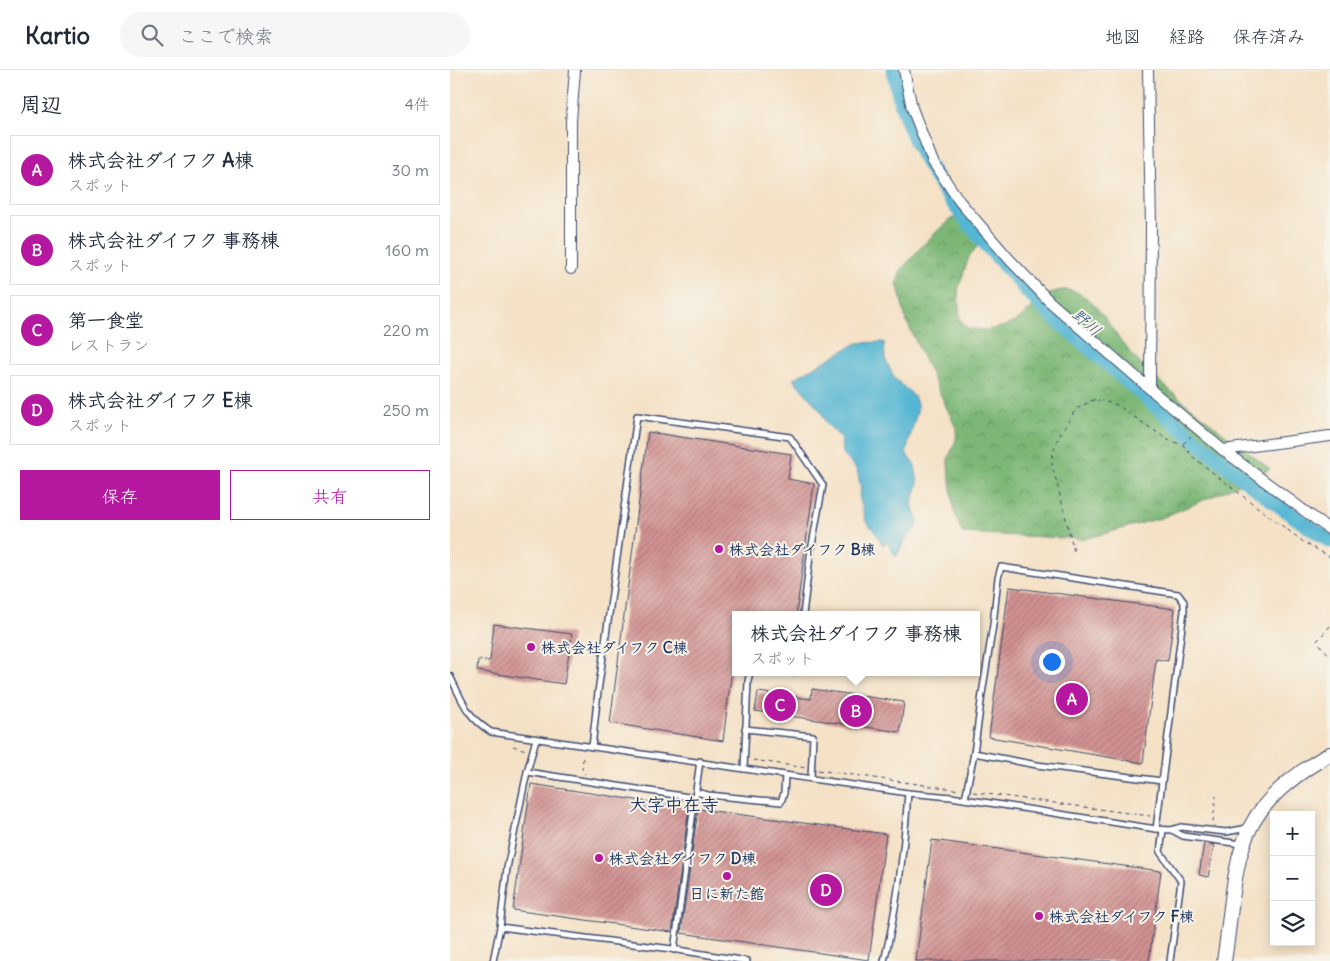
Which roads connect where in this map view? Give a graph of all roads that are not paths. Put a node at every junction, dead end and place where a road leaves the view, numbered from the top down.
1 (575, 70) edge
2 (904, 70) edge
3 (1148, 70) edge
4 (572, 269) dead end
5 (1150, 389) junction
6 (1330, 436) edge
7 (1223, 450) junction
8 (1330, 530) edge
9 (803, 611) edge
10 (450, 676) edge
11 (749, 676) edge
12 (746, 729) junction
13 (536, 739) junction
14 (592, 747) junction
15 (974, 753) junction
16 (1330, 754) edge
17 (700, 761) junction
18 (744, 769) junction
19 (527, 772) junction
20 (784, 774) junction
21 (811, 778) junction
22 (1162, 781) junction
23 (908, 793) junction
24 (695, 795) junction
25 (965, 799) junction
26 (1250, 827) junction
27 (1156, 829) junction
28 (1162, 830) junction
29 (1171, 830) junction
30 (1244, 844) junction
31 (500, 927) junction
32 (674, 950) junction
33 (493, 961) edge
34 (747, 961) edge
35 (884, 961) edge
36 (1170, 961) edge
37 (1224, 961) edge

1 - 4 street
2 - 5 street
3 - 5 street
5 - 7 street
6 - 7 street
7 - 8 street
9 - 14 lane
10 - 13 lane
11 - 12 lane
12 - 18 lane
12 - 21 lane
13 - 14 lane
13 - 19 lane
14 - 17 lane
15 - 22 lane
15 - 22 lane
15 - 25 lane
16 - 26 street
17 - 18 lane
17 - 24 lane
18 - 20 lane
19 - 24 lane
19 - 31 lane
20 - 21 lane
20 - 24 lane
21 - 23 lane
22 - 27 lane
23 - 25 lane
23 - 35 lane
24 - 32 lane
25 - 27 lane
26 - 29 lane
26 - 30 street
27 - 28 lane
28 - 29 lane
28 - 36 lane
29 - 30 lane
30 - 37 street
31 - 32 lane
31 - 33 lane
32 - 34 lane

